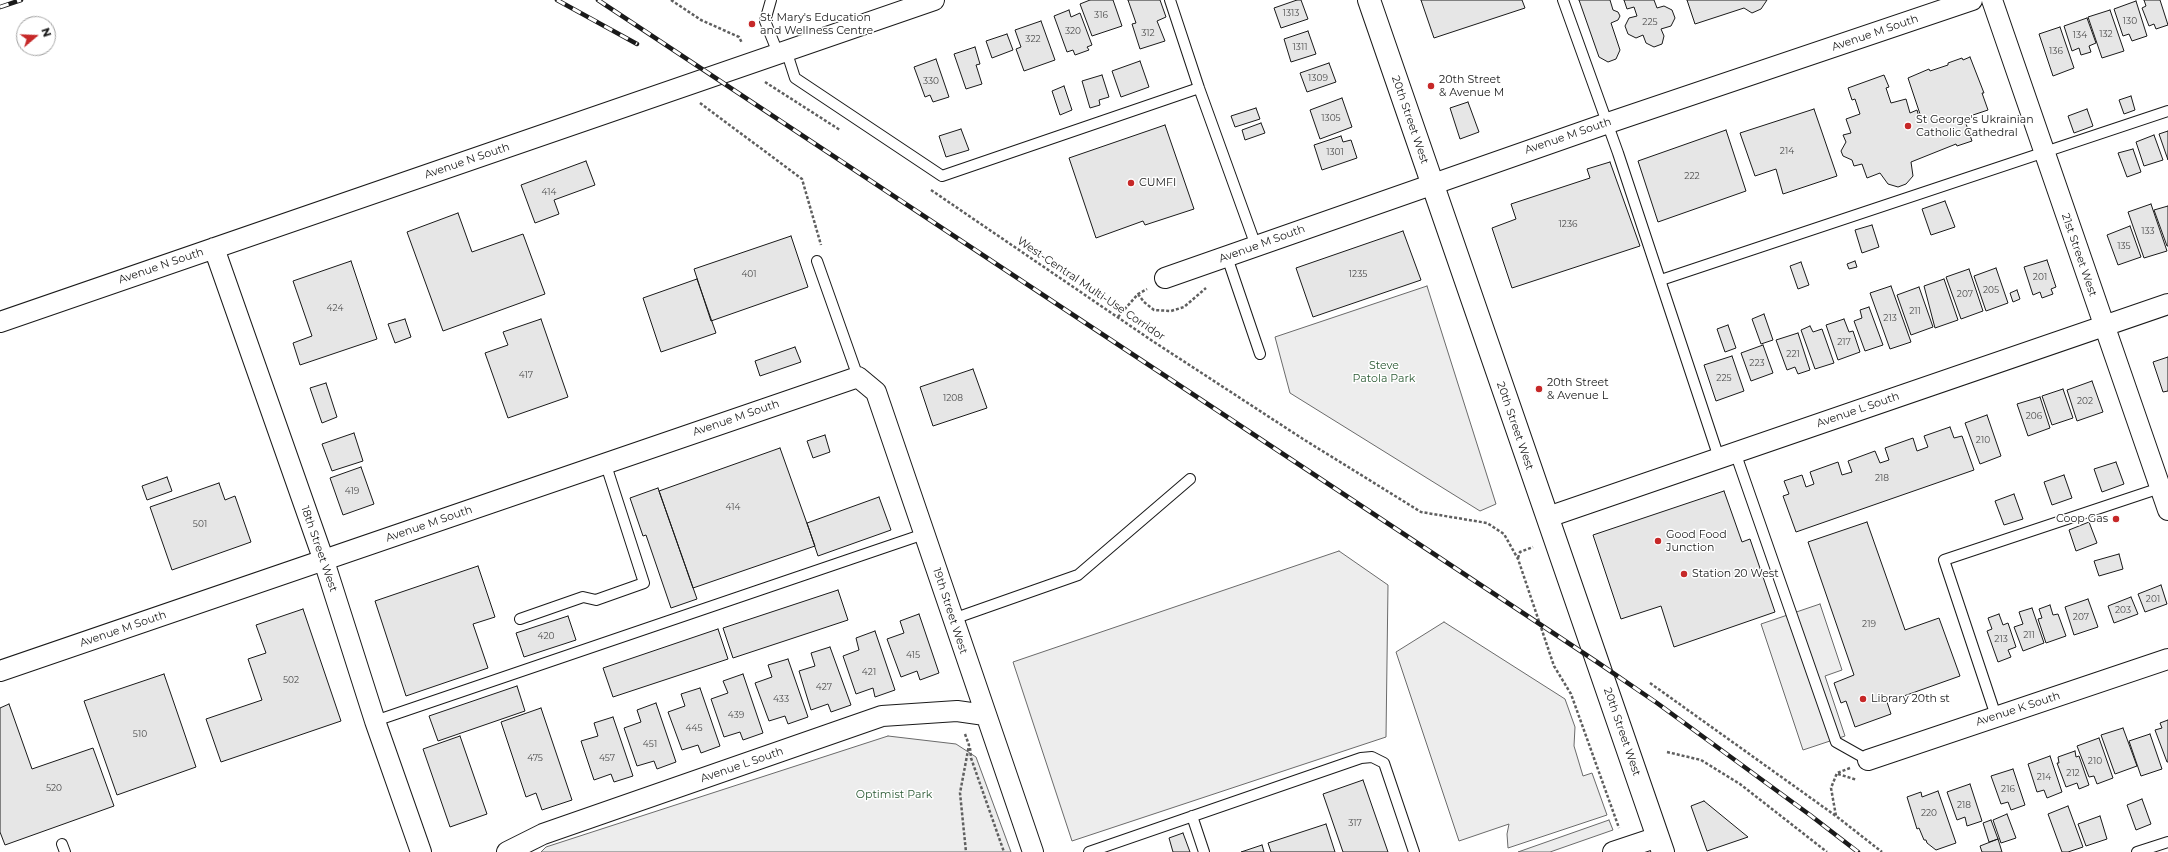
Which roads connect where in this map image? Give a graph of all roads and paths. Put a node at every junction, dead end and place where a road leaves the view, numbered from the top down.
1 (671, 0) edge
2 (770, 0) edge
3 (934, 0) edge
4 (1170, 0) edge
5 (1369, 0) edge
6 (1564, 0) edge
7 (1972, 0) edge
8 (1992, 0) edge
9 (782, 51) junction
10 (753, 62) junction
11 (678, 87) junction
12 (1199, 88) junction
13 (2168, 111) edge
14 (1608, 123) junction
15 (846, 134) dead end
16 (2044, 154) junction
17 (1432, 184) junction
18 (925, 187) dead end
19 (1256, 246) junction
20 (214, 248) junction
21 (822, 248) dead end
22 (1227, 257) junction
23 (817, 261) dead end
24 (1165, 278) dead end
25 (1661, 280) junction
26 (1206, 288) dead end
27 (2168, 304) edge
28 (1118, 318) junction
29 (0, 322) edge
30 (2103, 326) junction
31 (1260, 354) dead end
32 (858, 377) junction
33 (1727, 455) junction
34 (605, 462) junction
35 (1190, 479) dead end
36 (2164, 486) edge
37 (2168, 510) edge
38 (1548, 516) junction
39 (924, 534) junction
40 (324, 561) junction
41 (520, 619) dead end
42 (953, 619) junction
43 (2168, 659) edge
44 (0, 671) edge
45 (1650, 683) dead end
46 (957, 711) junction
47 (985, 715) junction
48 (1996, 716) junction
49 (375, 721) junction
50 (969, 745) junction
51 (1666, 752) dead end
52 (1868, 760) junction
53 (1837, 773) junction
54 (1863, 780) dead end
55 (1192, 816) junction
56 (1836, 816) junction
57 (2168, 842) edge
58 (1660, 844) edge
59 (1619, 850) edge
60 (421, 852) edge
61 (507, 852) edge
62 (966, 852) edge
63 (1004, 852) edge
64 (1033, 852) edge
65 (1089, 852) edge
66 (1204, 852) edge
67 (1414, 852) edge
68 (1827, 852) edge
69 (1882, 852) edge
70 (2137, 852) edge

1 - 10 path
2 - 9 lane
3 - 9 street, Avenue N South
4 - 12 lane
5 - 17 main road, 20th Street West
6 - 14 lane
7 - 14 street, Avenue M South
8 - 16 street, 21st Street West
9 - 10 street, Avenue N South
9 - 12 lane
10 - 11 street, Avenue N South
10 - 15 path
11 - 20 street, Avenue N South
11 - 21 path
12 - 19 lane
13 - 16 lane
14 - 17 street, Avenue M South
14 - 25 lane
16 - 25 lane
16 - 30 street, 21st Street West
17 - 19 street, Avenue M South
17 - 38 main road, 20th Street West
18 - 28 path, West-Central Multi-Use Corridor
19 - 22 street, Avenue M South
20 - 29 street, Avenue N South
20 - 40 street, 18th Street West
22 - 24 street, Avenue M South
22 - 31 lane
23 - 32 lane
25 - 33 lane
26 - 28 path
27 - 30 street, Avenue L South
28 - 59 path, West-Central Multi-Use Corridor
30 - 33 street, Avenue L South
30 - 36 street, 21st Street West
32 - 34 street, Avenue M South
32 - 39 street, 19th Street West
33 - 38 street, Avenue L South
33 - 52 lane
34 - 40 street, Avenue M South
34 - 41 lane
35 - 42 lane
36 - 37 street, 21st Street West
36 - 48 lane
38 - 58 main road, 20th Street West
39 - 42 street, 19th Street West
39 - 49 lane
40 - 44 street, Avenue M South
40 - 49 street, 18th Street West
42 - 47 street, 19th Street West
43 - 48 street, Avenue K South
45 - 56 path
46 - 47 street, Avenue L South
46 - 50 path
46 - 61 street, Avenue L South
47 - 64 street, 19th Street West
48 - 52 street, Avenue K South
49 - 60 street, 18th Street West
50 - 62 path
50 - 63 path
51 - 68 path
52 - 53 path
53 - 54 path
53 - 56 path
55 - 65 lane
55 - 66 lane
55 - 67 lane
56 - 69 path
57 - 70 lane
58 - 59 street

